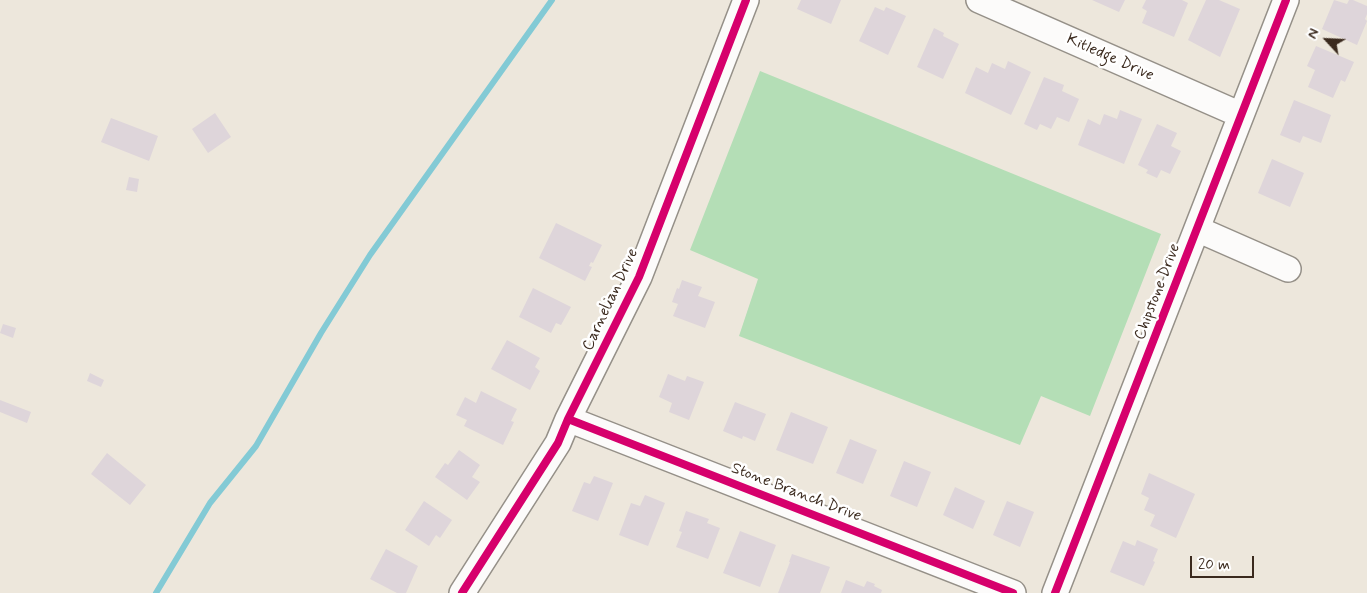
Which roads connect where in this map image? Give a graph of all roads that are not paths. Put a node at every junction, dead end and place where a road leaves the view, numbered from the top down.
1 (746, 0) edge
2 (979, 0) edge
3 (1286, 0) edge
4 (1240, 115) junction
5 (1197, 229) junction
6 (1288, 269) dead end
7 (568, 419) junction
8 (462, 593) edge
9 (1013, 593) edge
10 (1054, 593) edge

1 - 7 street, Carnelian Drive
2 - 4 street, Kitledge Drive
3 - 4 street, Chipstone Drive
4 - 5 street, Chipstone Drive
5 - 6 street
5 - 10 street, Chipstone Drive
7 - 8 street, Carnelian Drive
7 - 9 street, Stone Branch Drive

